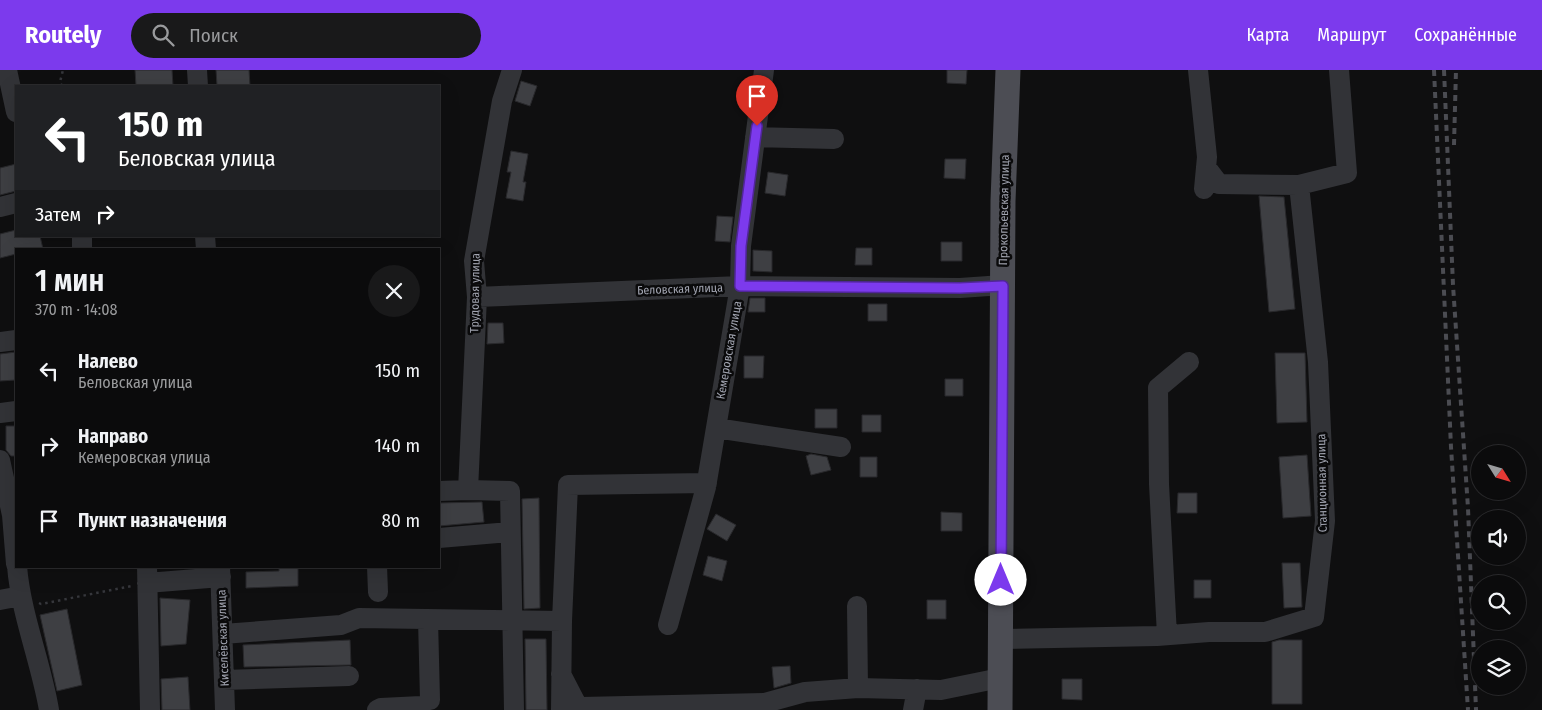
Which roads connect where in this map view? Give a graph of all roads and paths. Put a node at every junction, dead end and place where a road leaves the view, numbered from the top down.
1 (7, 70) edge
2 (64, 70) edge
3 (197, 70) edge
4 (512, 70) edge
5 (764, 70) edge
6 (1008, 70) edge
7 (1198, 70) edge
8 (1339, 70) edge
9 (62, 85) edge
10 (198, 85) edge
11 (15, 107) edge
12 (755, 138) junction
13 (834, 140) dead end
14 (1206, 167) junction
15 (1299, 185) junction
16 (1204, 190) dead end
17 (15, 203) edge
18 (0, 207) edge
19 (740, 286) junction
20 (1003, 286) junction
21 (477, 297) junction
22 (15, 340) edge
23 (0, 342) edge
24 (1189, 362) dead end
25 (15, 411) edge
26 (0, 413) edge
27 (716, 428) junction
28 (842, 447) dead end
29 (5, 471) edge
30 (706, 484) junction
31 (468, 490) junction
32 (440, 491) edge
33 (510, 532) junction
34 (440, 538) edge
35 (15, 552) edge
36 (16, 568) edge
37 (377, 568) edge
38 (221, 572) edge
39 (147, 575) edge
40 (378, 592) dead end
41 (21, 596) junction
42 (0, 600) edge
43 (857, 606) dead end
44 (428, 619) junction
45 (513, 620) junction
46 (562, 621) junction
47 (668, 624) dead end
48 (224, 634) junction
49 (1167, 635) junction
50 (1000, 640) junction
51 (561, 674) junction
52 (349, 676) dead end
53 (1000, 678) junction
54 (224, 680) junction
55 (858, 688) junction
56 (918, 689) junction
57 (802, 701) edge
58 (49, 710) edge
59 (150, 710) edge
60 (225, 710) edge
61 (377, 710) edge
62 (514, 710) edge
63 (561, 710) edge
64 (913, 710) edge
65 (1000, 710) edge

1 - 11 street
2 - 9 path
3 - 10 street
4 - 21 street, Трудовая улица
5 - 12 street, Кемеровская улица
6 - 20 main road, Прокопьевская улица
7 - 14 street
8 - 15 street
12 - 13 street
12 - 19 street, Кемеровская улица
14 - 15 street
14 - 16 street
15 - 49 street, Станционная улица
17 - 18 street
19 - 20 street, Беловская улица
19 - 21 street, Беловская улица
19 - 27 street, Кемеровская улица
20 - 50 main road, Прокопьевская улица
21 - 31 street, Трудовая улица
22 - 23 street
24 - 49 street
25 - 26 street
27 - 28 street
27 - 30 street, Кемеровская улица
29 - 35 street
30 - 46 street
30 - 47 street, Кемеровская улица
31 - 32 street
31 - 33 street
33 - 34 street
33 - 45 street
36 - 41 street
37 - 40 street
38 - 39 street
38 - 48 street, Киселёвская улица
39 - 41 path
39 - 59 street
41 - 42 street
41 - 58 street
43 - 55 street
44 - 45 street
44 - 48 street
44 - 61 street
45 - 46 street
45 - 62 street
46 - 51 street
48 - 54 street, Киселёвская улица
49 - 50 street, Станционная улица
50 - 53 main road, Прокопьевская улица
51 - 57 street
51 - 63 street
52 - 54 street
53 - 56 street
53 - 65 main road, Прокопьевская улица
54 - 60 street, Киселёвская улица
55 - 56 street
55 - 57 street
56 - 64 street

